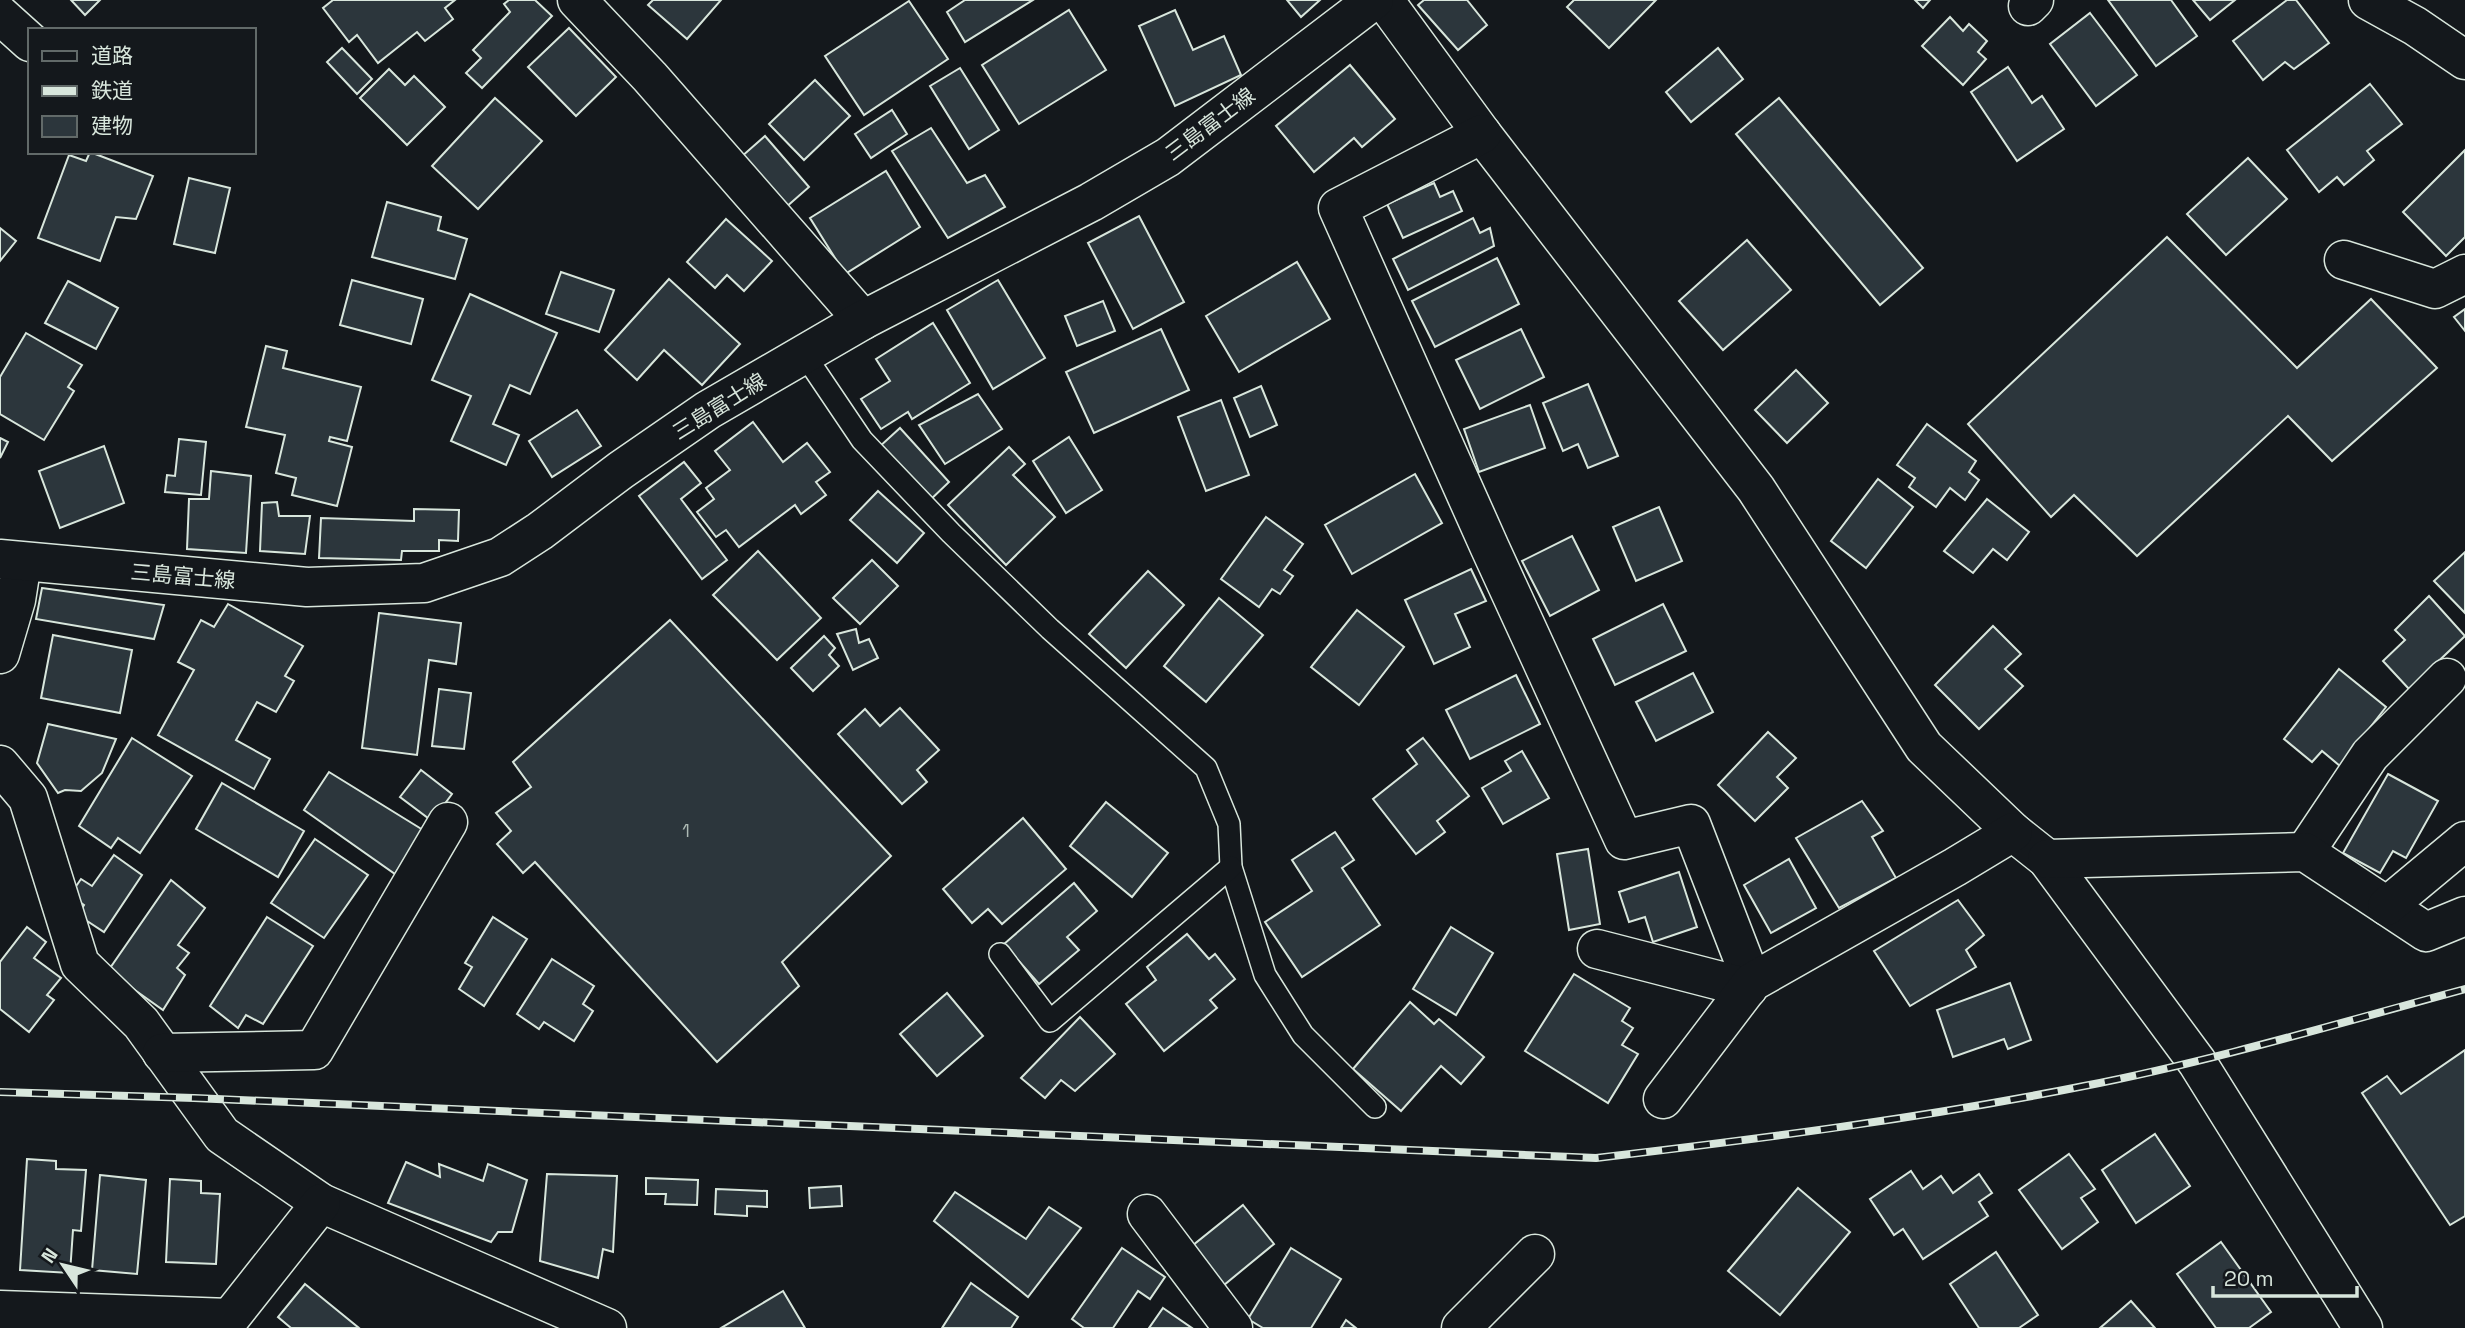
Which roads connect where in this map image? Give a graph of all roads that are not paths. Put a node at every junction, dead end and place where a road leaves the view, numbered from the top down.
1 (577, 0) edge
2 (1374, 0) edge
3 (1384, 0) edge
4 (2368, 0) edge
5 (0, 15) edge
6 (28, 40) edge
7 (2465, 60) edge
8 (1482, 134) junction
9 (2344, 260) dead end
10 (2465, 274) edge
11 (863, 320) junction
12 (804, 354) junction
13 (11, 561) edge
14 (0, 654) edge
15 (2447, 678) dead end
16 (0, 765) edge
17 (448, 822) dead end
18 (2013, 832) junction
19 (2465, 841) edge
20 (2305, 852) junction
21 (2047, 859) junction
22 (1231, 867) junction
23 (2387, 906) junction
24 (2465, 916) edge
25 (1597, 949) dead end
26 (1000, 954) dead end
27 (1750, 985) junction
28 (162, 1053) junction
29 (1663, 1099) dead end
30 (1375, 1107) dead end
31 (320, 1203) junction
32 (1147, 1214) dead end
33 (1535, 1254) dead end
34 (0, 1310) edge
35 (235, 1323) edge
36 (607, 1328) edge
37 (1233, 1328) edge
38 (1461, 1328) edge
39 (2363, 1328) edge

1 - 11 street
2 - 11 street, 三島富士線
3 - 8 street
4 - 7 street
5 - 6 street
8 - 18 street
8 - 27 street
9 - 10 street
11 - 12 street, 三島富士線
12 - 13 street, 三島富士線
12 - 22 lane
13 - 14 street
15 - 20 street
16 - 28 street
17 - 28 street
18 - 21 street
18 - 27 street
19 - 23 street
20 - 21 street
20 - 23 street
21 - 39 street
22 - 26 lane
22 - 30 lane
23 - 24 street
25 - 27 street
27 - 29 street
28 - 31 street
31 - 35 street
31 - 36 street
32 - 37 street
33 - 38 street
34 - 35 street

